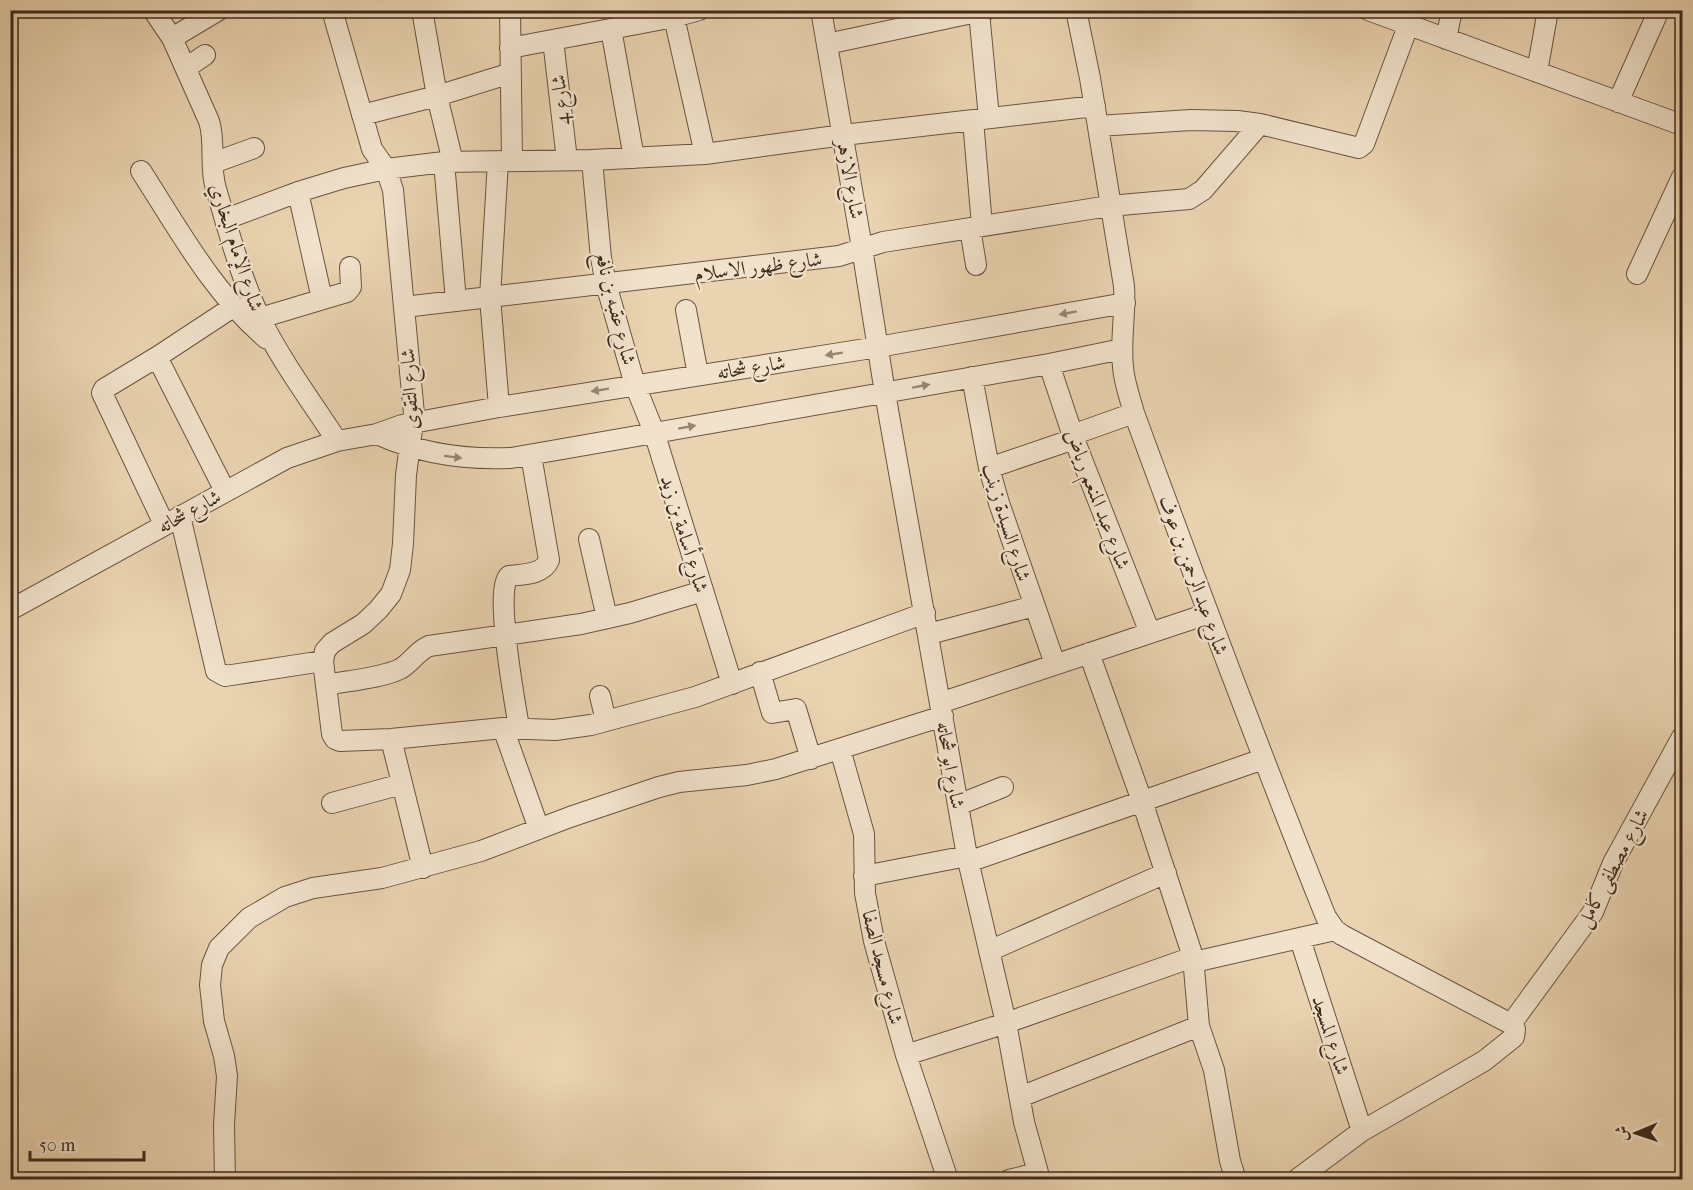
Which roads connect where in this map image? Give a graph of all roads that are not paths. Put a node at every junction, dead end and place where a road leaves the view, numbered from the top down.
1 (153, 10) edge
2 (219, 10) edge
3 (332, 10) edge
4 (422, 10) edge
5 (510, 10) edge
6 (699, 10) edge
7 (821, 10) edge
8 (1076, 10) edge
9 (1452, 10) edge
10 (1548, 10) edge
11 (1659, 10) edge
12 (982, 11) edge
13 (1372, 11) edge
14 (645, 17) edge
15 (674, 17) junction
16 (1408, 26) junction
17 (611, 29) junction
18 (172, 38) junction
19 (1446, 39) junction
20 (553, 40) junction
21 (827, 44) junction
22 (510, 48) junction
23 (205, 56) dead end
24 (186, 69) junction
25 (1537, 72) junction
26 (511, 73) junction
27 (437, 96) junction
28 (1618, 102) junction
29 (1095, 106) junction
30 (362, 116) junction
31 (981, 119) junction
32 (1260, 124) junction
33 (1683, 125) edge
34 (1098, 126) junction
35 (843, 135) junction
36 (254, 148) dead end
37 (705, 154) junction
38 (634, 158) junction
39 (567, 160) junction
40 (592, 160) junction
41 (505, 161) junction
42 (448, 162) junction
43 (213, 163) junction
44 (386, 169) junction
45 (141, 171) dead end
46 (1683, 177) edge
47 (298, 192) junction
48 (1109, 206) junction
49 (226, 219) junction
50 (976, 227) junction
51 (862, 249) junction
52 (976, 266) dead end
53 (350, 267) dead end
54 (1637, 274) dead end
55 (606, 284) junction
56 (490, 297) junction
57 (322, 299) junction
58 (456, 301) junction
59 (1125, 303) junction
60 (232, 307) junction
61 (404, 307) junction
62 (686, 310) dead end
63 (260, 318) junction
64 (276, 347) junction
65 (878, 348) junction
66 (1122, 349) junction
67 (157, 357) junction
68 (1049, 364) junction
69 (698, 375) junction
70 (972, 377) junction
71 (635, 385) junction
72 (885, 393) junction
73 (499, 407) junction
74 (1134, 413) junction
75 (414, 423) junction
76 (654, 432) junction
77 (377, 434) junction
78 (1073, 437) junction
79 (337, 441) junction
80 (410, 447) junction
81 (531, 455) junction
82 (989, 468) junction
83 (225, 491) junction
84 (172, 520) junction
85 (590, 538) dead end
86 (703, 591) junction
87 (1034, 606) junction
88 (10, 610) edge
89 (925, 613) junction
90 (1207, 614) junction
91 (607, 618) junction
92 (1150, 633) junction
93 (928, 634) junction
94 (505, 635) junction
95 (1089, 654) junction
96 (323, 661) junction
97 (1055, 664) junction
98 (760, 672) junction
99 (326, 684) junction
100 (732, 684) junction
101 (600, 696) dead end
102 (942, 709) junction
103 (606, 721) junction
104 (511, 728) junction
105 (1683, 737) edge
106 (391, 739) junction
107 (840, 749) junction
108 (811, 759) junction
109 (1263, 759) junction
110 (402, 784) junction
111 (1003, 787) dead end
112 (1142, 801) junction
113 (332, 803) dead end
114 (958, 805) junction
115 (539, 829) junction
116 (968, 859) junction
117 (423, 868) junction
118 (1166, 873) junction
119 (864, 876) junction
120 (1335, 930) junction
121 (1300, 939) junction
122 (989, 951) junction
123 (1194, 959) junction
124 (1005, 1023) junction
125 (1511, 1024) junction
126 (1199, 1026) junction
127 (906, 1055) junction
128 (1020, 1097) junction
129 (1362, 1131) junction
130 (1039, 1176) edge
131 (225, 1179) edge
132 (948, 1179) edge
133 (1009, 1179) edge
134 (1236, 1179) edge
135 (1296, 1179) edge

1 - 18 street, شارع الإمام البخاري
2 - 18 street
3 - 30 street, شارع التقوى
4 - 27 street
5 - 22 street
6 - 15 street
7 - 21 street, شارع الازهر
8 - 29 street, شارع عبد الرحمن بن عوف
9 - 19 street
10 - 25 street
11 - 28 street
12 - 21 street
12 - 31 street
13 - 16 street
14 - 15 street
14 - 17 street
15 - 37 street
16 - 19 street
16 - 32 street
17 - 20 street
17 - 38 street
18 - 24 street, شارع الإمام البخاري
19 - 25 street
20 - 22 street
20 - 39 street, شارع 4
21 - 35 street, شارع الازهر
22 - 26 street
23 - 24 street
24 - 43 street, شارع الإمام البخاري
25 - 28 street
26 - 27 street
26 - 41 street
27 - 30 street
27 - 42 street
28 - 33 street
29 - 31 street
29 - 34 street, شارع عبد الرحمن بن عوف
30 - 44 street, شارع التقوى
31 - 35 street
31 - 50 street
32 - 34 street
32 - 48 street, شارع ظهور الاسلام
34 - 48 street, شارع عبد الرحمن بن عوف
35 - 37 street
35 - 51 street, شارع الازهر
36 - 43 street
37 - 38 street
38 - 40 street
39 - 40 street
39 - 41 street
40 - 55 street, شارع عقبه بن نافع
41 - 42 street
41 - 56 street
42 - 44 street
42 - 58 street
43 - 49 street, شارع الإمام البخاري
44 - 47 street
44 - 61 street, شارع التقوى
45 - 60 street
46 - 54 street
47 - 49 street
47 - 57 street
48 - 50 street, شارع ظهور الاسلام
48 - 59 street, شارع عبد الرحمن بن عوف
49 - 63 street, شارع الإمام البخاري
50 - 51 street, شارع ظهور الاسلام
50 - 52 street
51 - 55 street, شارع ظهور الاسلام
51 - 65 street, شارع الازهر
53 - 57 street
55 - 56 street, شارع ظهور الاسلام
55 - 71 street, شارع عقبه بن نافع
56 - 58 street, شارع ظهور الاسلام
56 - 73 street
57 - 63 street
58 - 61 street, شارع ظهور الاسلام
59 -> 65 street, شارع شحاته
59 - 66 street, شارع عبد الرحمن بن عوف
60 - 64 street
60 - 67 street
61 - 75 street, شارع التقوى
62 - 69 street
63 - 64 street, شارع الإمام البخاري
64 - 79 street, شارع الإمام البخاري
65 -> 69 street, شارع شحاته
65 - 72 street, شارع ابو شحاته
66 - 68 street
66 - 74 street, شارع عبد الرحمن بن عوف
67 - 83 street
67 - 84 street
68 - 70 street
68 - 78 street, شارع عبد المنعم رياض
69 - 71 street, شارع شحاته
72 -> 70 street
70 - 82 street, شارع السيدة زينب
71 -> 73 street, شارع شحاته
71 - 76 street, شارع أسامة بن زيد
76 -> 72 street
72 - 89 street, شارع ابو شحاته
73 - 75 street, شارع شحاته
74 - 78 street
74 - 90 street, شارع عبد الرحمن بن عوف
75 - 77 street, شارع شحاته
75 - 80 street, شارع التقوى
76 - 81 street
76 - 86 street, شارع أسامة بن زيد
77 - 79 street, شارع شحاته
77 - 80 street
78 - 82 street
78 - 92 street, شارع عبد المنعم رياض
79 - 83 street, شارع شحاته
80 -> 81 street
80 - 96 street, شارع التقوى
81 - 94 street
82 - 87 street, شارع السيدة زينب
83 - 84 street, شارع شحاته
84 - 88 street, شارع شحاته
84 - 96 street
85 - 91 street
86 - 91 street
86 - 100 street, شارع أسامة بن زيد
87 - 93 street
87 - 97 street, شارع السيدة زينب
89 - 93 street, شارع ابو شحاته
89 - 98 street
90 - 92 street
90 - 109 street, شارع عبد الرحمن بن عوف
91 - 94 street
92 - 95 street
93 - 102 street, شارع ابو شحاته
94 - 99 street
94 - 104 street
95 - 97 street
95 - 112 street
96 - 99 street
97 - 102 street
98 - 100 street
98 - 108 street
99 - 106 street
100 - 103 street
101 - 103 street
102 - 107 street
102 - 114 street, شارع ابو شحاته
103 - 104 street
104 - 106 street
104 - 115 street
105 - 125 street, شارع مصطفى كامل
106 - 110 street
107 - 108 street
107 - 119 street, شارع مسجد الصفا
108 - 115 street
109 - 112 street
109 - 120 street, شارع عبد الرحمن بن عوف
110 - 113 street
110 - 117 street
111 - 114 street
112 - 116 street
112 - 118 street
114 - 116 street, شارع ابو شحاته
115 - 117 street
116 - 119 street
116 - 122 street, شارع ابو شحاته
117 - 131 street
118 - 122 street
118 - 123 street
119 - 127 street, شارع مسجد الصفا
120 - 121 street
120 - 125 street
121 - 123 street
121 - 129 street, شارع المسجد
122 - 124 street, شارع ابو شحاته
123 - 124 street
123 - 126 street
124 - 127 street
124 - 128 street, شارع ابو شحاته
125 - 129 street, شارع مصطفى كامل
126 - 128 street
126 - 134 street
127 - 132 street, شارع مسجد الصفا
128 - 130 street, شارع ابو شحاته
129 - 135 street
130 - 133 street

